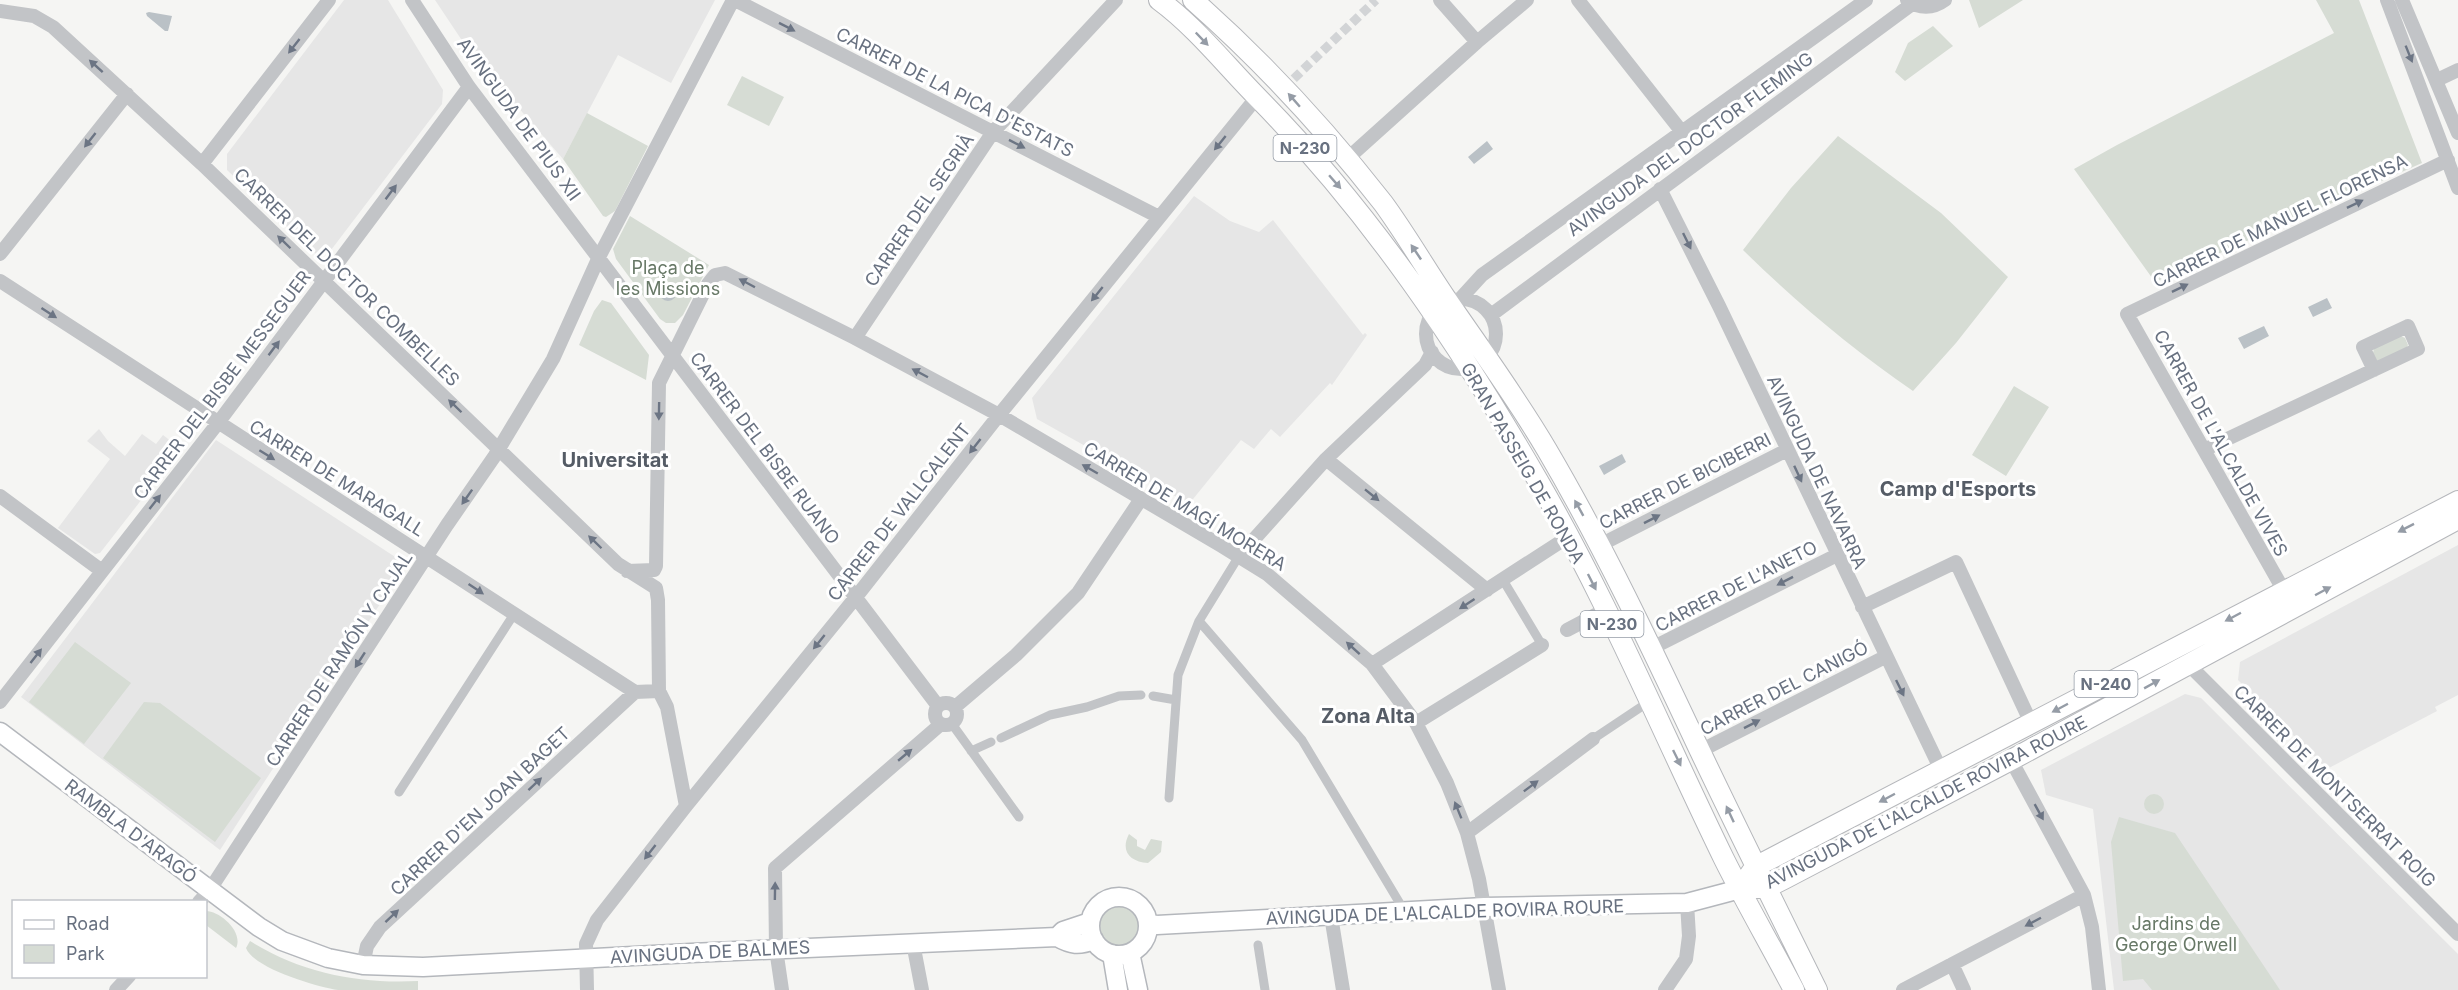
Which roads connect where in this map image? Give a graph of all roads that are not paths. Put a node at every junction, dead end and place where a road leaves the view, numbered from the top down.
1 (329, 0) edge
2 (412, 0) edge
3 (734, 0) edge
4 (1116, 0) edge
5 (1159, 0) edge
6 (1193, 0) edge
7 (1440, 0) edge
8 (1527, 0) edge
9 (1578, 0) edge
10 (1866, 0) edge
11 (1945, 0) edge
12 (2388, 0) edge
13 (2402, 0) edge
14 (1909, 2) edge
15 (0, 11) edge
16 (1477, 42) junction
17 (2458, 70) edge
18 (2437, 80) junction
19 (469, 87) junction
20 (127, 94) junction
21 (1257, 98) junction
22 (993, 132) junction
23 (1682, 132) junction
24 (2458, 134) edge
25 (1347, 159) junction
26 (2448, 160) junction
27 (202, 164) junction
28 (2458, 188) edge
29 (1660, 189) junction
30 (1159, 217) junction
31 (5, 238) edge
32 (0, 254) edge
33 (599, 256) junction
34 (325, 280) junction
35 (0, 281) edge
36 (1455, 300) junction
37 (1432, 313) junction
38 (2127, 314) joint
39 (1491, 315) junction
40 (855, 338) junction
41 (672, 355) junction
42 (1432, 360) junction
43 (1478, 363) junction
44 (2374, 370) dead end
45 (999, 415) junction
46 (218, 423) junction
47 (500, 448) junction
48 (1787, 450) junction
49 (2204, 450) junction
50 (1326, 459) junction
51 (0, 496) edge
52 (1141, 499) junction
53 (2458, 501) edge
54 (2458, 519) edge
55 (1568, 537) junction
56 (1600, 545) junction
57 (1837, 555) junction
58 (427, 556) junction
59 (1239, 556) junction
60 (627, 571) junction
61 (102, 572) junction
62 (1503, 580) junction
63 (1487, 590) junction
64 (2283, 591) junction
65 (856, 597) junction
66 (1862, 607) junction
67 (1605, 610) junction
68 (514, 615) junction
69 (1198, 621) junction
70 (1567, 630) dead end
71 (1542, 645) joint
72 (1652, 648) junction
73 (1885, 657) junction
74 (1372, 664) junction
75 (2188, 664) junction
76 (659, 691) junction
77 (635, 692) junction
78 (1141, 695) dead end
79 (1153, 696) dead end
80 (1176, 700) junction
81 (1650, 701) junction
82 (0, 702) edge
83 (938, 706) junction
84 (955, 707) junction
85 (1416, 723) junction
86 (2031, 723) junction
87 (946, 724) junction
88 (0, 732) edge
89 (1001, 738) dead end
90 (1593, 739) joint
91 (991, 742) dead end
92 (971, 751) junction
93 (1700, 751) junction
94 (2011, 760) junction
95 (1941, 770) junction
96 (399, 792) dead end
97 (1169, 798) dead end
98 (686, 806) junction
99 (1019, 817) dead end
100 (1467, 833) junction
101 (1755, 867) junction
102 (1766, 888) junction
103 (1740, 889) junction
104 (2084, 895) junction
105 (204, 896) edge
106 (1687, 903) junction
107 (1484, 907) junction
108 (1405, 912) junction
109 (1331, 916) junction
110 (1149, 924) junction
111 (1092, 931) junction
112 (2458, 934) edge
113 (913, 943) junction
114 (1258, 945) dead end
115 (776, 949) junction
116 (1130, 953) junction
117 (1112, 954) junction
118 (586, 958) junction
119 (1952, 964) junction
120 (363, 965) junction
121 (127, 978) edge
122 (116, 990) edge
123 (587, 990) edge
124 (782, 990) edge
125 (922, 990) edge
126 (1118, 990) edge
127 (1138, 990) edge
128 (1265, 990) edge
129 (1343, 990) edge
130 (1499, 990) edge
131 (1665, 990) edge
132 (1794, 990) edge
133 (1817, 990) edge
134 (1903, 990) edge
135 (1964, 990) edge
136 (2098, 990) edge

1 -> 27 street
2 - 19 street, AVINGUDA DE PIUS XII
3 -> 22 street, CARRER DE LA PICA D'ESTATS
3 - 33 street, CARRER DE RAMÓN Y CAJAL
4 - 22 street, CARRER DEL SEGRIÀ
5 -> 21 main road, GRAN PASSEIG DE RONDA / N-230
25 -> 6 main road, GRAN PASSEIG DE RONDA / N-230
7 - 16 street
8 - 16 street
9 - 23 street
10 - 23 street, AVINGUDA DEL DOCTOR FLEMING
11 - 14 street
12 -> 26 street
13 - 18 street
14 - 29 street, AVINGUDA DEL DOCTOR FLEMING
20 -> 15 street, CARRER DEL DOCTOR COMBELLES
16 - 25 street
17 - 18 street
18 - 24 street
19 - 33 street, AVINGUDA DE PIUS XII
34 -> 19 street, CARRER DEL BISBE MESSEGUER
20 - 27 street, CARRER DEL DOCTOR COMBELLES
20 -> 31 street
21 -> 30 street, CARRER DE VALLCALENT
21 -> 37 main road, GRAN PASSEIG DE RONDA / N-230
22 -> 30 street, CARRER DE LA PICA D'ESTATS
22 - 40 street, CARRER DEL SEGRIÀ
23 - 36 street, AVINGUDA DEL DOCTOR FLEMING
36 -> 25 main road, GRAN PASSEIG DE RONDA / N-230
26 - 28 street
38 -> 26 street, CARRER DE MANUEL FLORENSA
34 -> 27 street, CARRER DEL DOCTOR COMBELLES
29 - 39 street, AVINGUDA DEL DOCTOR FLEMING
29 -> 48 street, AVINGUDA DE NAVARRA
30 -> 45 street, CARRER DE VALLCALENT
31 - 32 street
33 - 41 street
33 - 47 street, CARRER DE RAMÓN Y CAJAL
46 -> 34 street, CARRER DEL BISBE MESSEGUER
47 -> 34 street, CARRER DEL DOCTOR COMBELLES
35 -> 46 street, CARRER DE MARAGALL
36 - 37 street, AVINGUDA DEL DOCTOR FLEMING
36 - 39 street
36 - 43 main road, GRAN PASSEIG DE RONDA / N-230
37 - 42 street
37 - 43 main road, GRAN PASSEIG DE RONDA / N-230
38 - 49 street, CARRER DE L'ALCALDE VIVES
39 - 43 street
40 -> 41 street, CARRER DE MAGÍ MORERA
45 -> 40 street, CARRER DE MAGÍ MORERA
41 -> 60 street
41 - 65 street, CARRER DEL BISBE RUANO
42 - 43 street
42 - 50 street
43 - 55 main road, GRAN PASSEIG DE RONDA / N-230
56 -> 43 main road, GRAN PASSEIG DE RONDA / N-230
44 - 49 street
52 -> 45 street, CARRER DE MAGÍ MORERA
45 -> 65 street, CARRER DE VALLCALENT
46 -> 58 street, CARRER DE MARAGALL
61 -> 46 street, CARRER DEL BISBE MESSEGUER
47 -> 58 street, CARRER DE RAMÓN Y CAJAL
60 -> 47 street, CARRER DEL DOCTOR COMBELLES
56 -> 48 street, CARRER DE BICIBERRI
48 -> 57 street, AVINGUDA DE NAVARRA
49 - 64 street, CARRER DE L'ALCALDE VIVES
50 - 59 street
50 -> 63 street
51 - 61 street
52 - 59 street, CARRER DE MAGÍ MORERA
52 - 84 street
53 -> 64 main road, AVINGUDA DE L'ALCALDE ROVIRA ROURE / N-240
75 -> 54 main road, AVINGUDA DE L'ALCALDE ROVIRA ROURE / N-240
55 - 62 street
55 -> 67 main road, GRAN PASSEIG DE RONDA / N-230
56 - 72 main road, GRAN PASSEIG DE RONDA / N-230
57 - 66 street, AVINGUDA DE NAVARRA
57 -> 72 street, CARRER DE L'ANETO
58 -> 68 street, CARRER DE MARAGALL
58 -> 105 street, CARRER DE RAMÓN Y CAJAL
59 - 69 street
74 -> 59 street, CARRER DE MAGÍ MORERA
60 - 76 street, CARRER DEL DOCTOR COMBELLES
82 -> 61 street, CARRER DEL BISBE MESSEGUER
62 - 63 street
62 - 71 street
63 -> 74 street
64 -> 86 main road, AVINGUDA DE L'ALCALDE ROVIRA ROURE / N-240
65 - 83 street, CARRER DEL BISBE RUANO
65 -> 98 street, CARRER DE VALLCALENT
66 - 73 street, AVINGUDA DE NAVARRA
66 - 86 street
67 - 70 street
67 - 81 main road, GRAN PASSEIG DE RONDA / N-230
68 - 77 street, CARRER DE MARAGALL
68 - 96 street
69 - 80 street
69 - 108 street
71 - 85 street
72 - 93 main road, GRAN PASSEIG DE RONDA / N-230
93 -> 73 street, CARRER DEL CANIGÓ
73 -> 95 street, AVINGUDA DE NAVARRA
74 - 85 street, CARRER DE MAGÍ MORERA
94 -> 75 main road, AVINGUDA DE L'ALCALDE ROVIRA ROURE / N-240
75 - 112 street, CARRER DE MONTSERRAT ROIG
76 - 77 street
76 - 98 street
120 -> 77 street, CARRER D'EN JOAN BAGET
78 - 89 street
79 - 80 street
80 - 97 street
81 - 90 street
81 -> 103 main road, GRAN PASSEIG DE RONDA / N-230
83 - 84 street
83 - 87 street
84 - 87 street
100 -> 85 street, CARRER DE MAGÍ MORERA
86 - 95 main road, AVINGUDA DE L'ALCALDE ROVIRA ROURE / N-240
87 - 92 street
115 -> 87 street
88 - 105 main road, RAMBLA D'ARAGÓ
100 -> 90 street
91 - 92 street
92 - 99 street
101 -> 93 main road, GRAN PASSEIG DE RONDA / N-230
94 - 102 main road, AVINGUDA DE L'ALCALDE ROVIRA ROURE / N-240
94 -> 104 street
95 -> 101 main road, AVINGUDA DE L'ALCALDE ROVIRA ROURE / N-240
98 -> 118 street, CARRER DE VALLCALENT
100 - 107 street, CARRER DE MAGÍ MORERA
101 - 102 main road, GRAN PASSEIG DE RONDA / N-230
101 - 103 main road, AVINGUDA DE L'ALCALDE ROVIRA ROURE / N-240
102 - 103 main road, AVINGUDA DE L'ALCALDE ROVIRA ROURE / N-240
102 - 133 main road, GRAN PASSEIG DE RONDA / N-230
103 - 106 main road, AVINGUDA DE L'ALCALDE ROVIRA ROURE
103 - 132 main road, GRAN PASSEIG DE RONDA / N-230
104 -> 119 street
104 - 136 street
105 - 120 main road, RAMBLA D'ARAGÓ
106 - 107 main road, AVINGUDA DE L'ALCALDE ROVIRA ROURE
106 - 131 street
107 - 108 main road, AVINGUDA DE L'ALCALDE ROVIRA ROURE
107 - 130 street, CARRER DE MAGÍ MORERA
108 - 109 main road, AVINGUDA DE L'ALCALDE ROVIRA ROURE
109 - 110 main road, AVINGUDA DE L'ALCALDE ROVIRA ROURE
109 - 129 street
110 - 111 main road
110 - 116 main road
111 - 113 main road, AVINGUDA DE BALMES
111 - 117 main road
113 - 115 main road, AVINGUDA DE BALMES
113 - 125 street
114 - 128 street
115 - 118 main road, AVINGUDA DE BALMES
115 - 124 street
116 - 117 main road
116 - 127 main road
117 - 126 main road
118 - 120 main road, AVINGUDA DE BALMES
118 - 123 street, CARRER DE VALLCALENT
119 - 134 street
119 - 135 street
121 - 122 street

